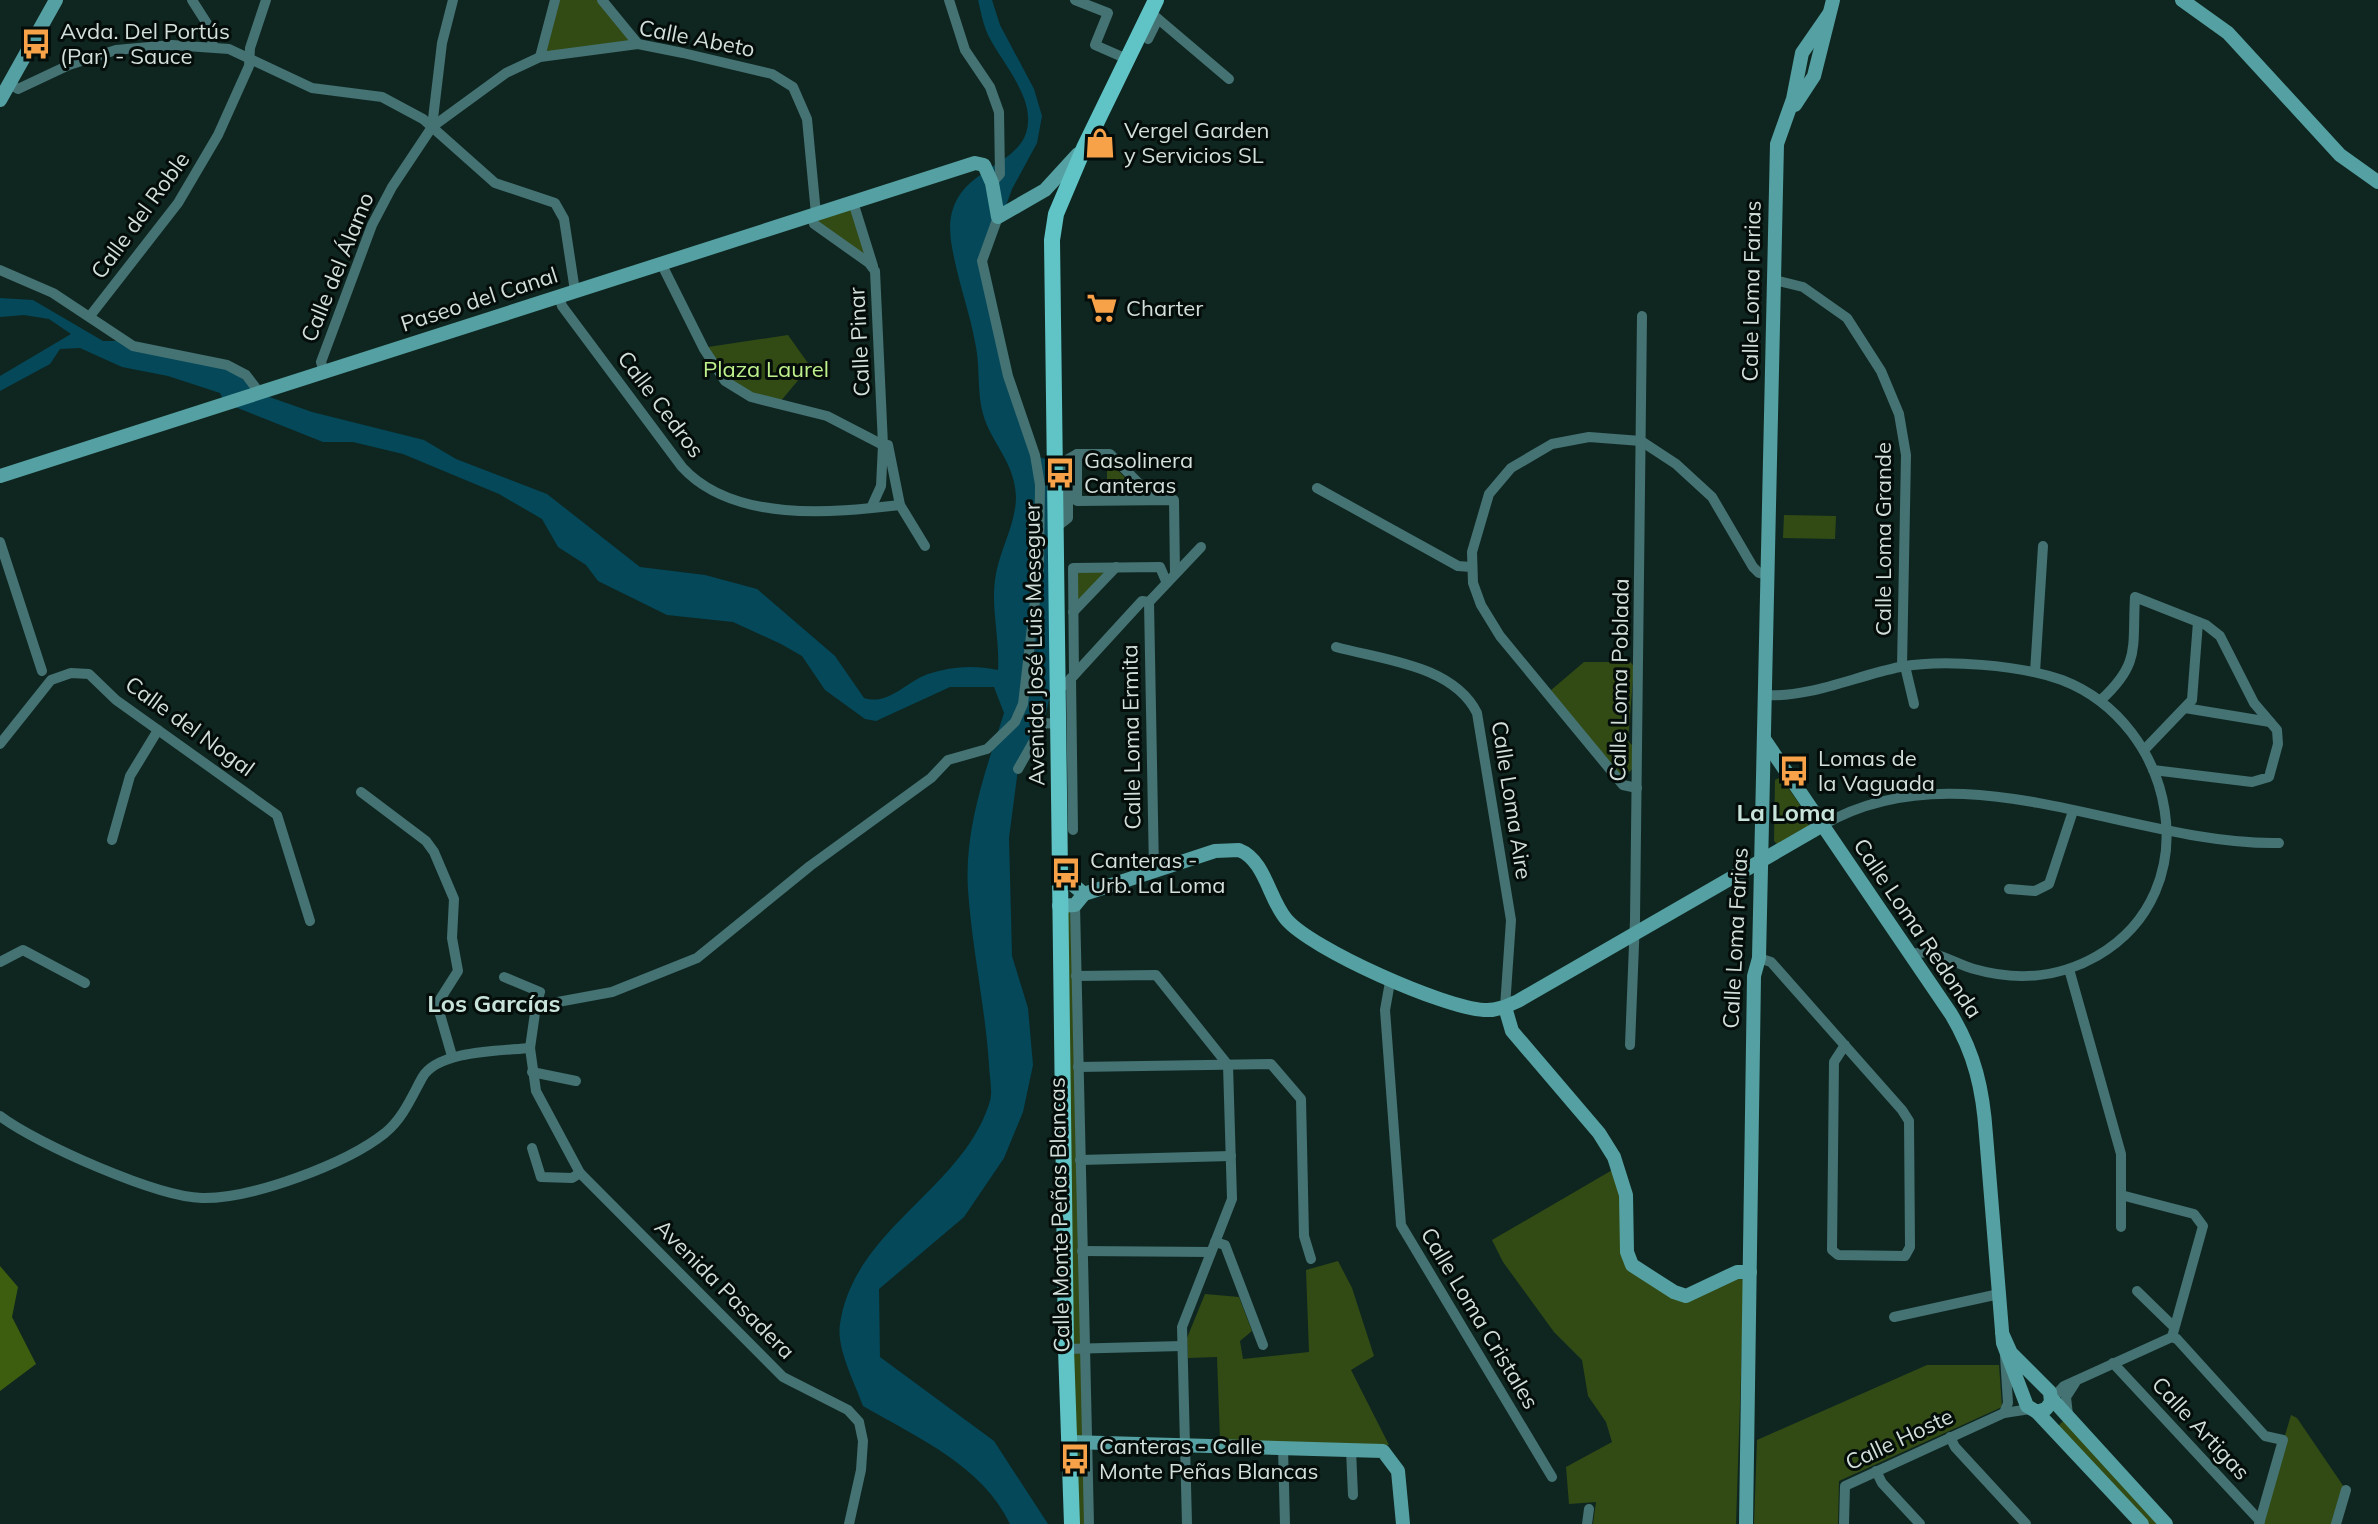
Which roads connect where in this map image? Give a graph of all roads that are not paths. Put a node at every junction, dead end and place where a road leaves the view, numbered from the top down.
1 (56, 0) edge
2 (192, 0) edge
3 (266, 0) edge
4 (453, 0) edge
5 (555, 0) edge
6 (602, 0) edge
7 (949, 0) edge
8 (1075, 0) edge
9 (2182, 0) edge
10 (1154, 7) edge
11 (1831, 7) edge
12 (1148, 39) dead end
13 (638, 44) junction
14 (212, 47) junction
15 (251, 57) junction
16 (540, 57) junction
17 (1127, 59) junction
18 (1229, 79) dead end
19 (10, 84) junction
20 (0, 100) edge
21 (432, 127) junction
22 (1084, 148) junction
23 (2378, 182) edge
24 (992, 183) junction
25 (853, 202) junction
26 (814, 214) junction
27 (998, 217) junction
28 (661, 263) junction
29 (0, 270) edge
30 (875, 271) junction
31 (1774, 280) junction
32 (575, 291) junction
33 (559, 296) junction
34 (90, 316) junction
35 (1642, 316) dead end
36 (324, 372) junction
37 (259, 392) junction
38 (883, 411) junction
39 (1641, 441) junction
40 (883, 445) junction
41 (1072, 456) junction
42 (0, 476) edge
43 (1317, 488) dead end
44 (1155, 500) junction
45 (900, 505) junction
46 (871, 508) junction
47 (1054, 529) junction
48 (0, 542) edge
49 (925, 546) dead end
50 (2043, 546) dead end
51 (1201, 547) dead end
52 (1116, 567) junction
53 (1471, 567) junction
54 (1175, 573) junction
55 (1767, 575) junction
56 (1166, 581) junction
57 (1149, 602) junction
58 (1073, 612) junction
59 (2198, 622) junction
60 (1336, 647) dead end
61 (1904, 666) junction
62 (42, 671) dead end
63 (2035, 672) junction
64 (1067, 679) junction
65 (1764, 695) junction
66 (2101, 700) junction
67 (1914, 704) dead end
68 (2185, 708) junction
69 (2270, 722) junction
70 (1057, 724) junction
71 (158, 730) junction
72 (1764, 739) junction
73 (0, 744) edge
74 (2145, 749) junction
75 (1018, 769) dead end
76 (2153, 770) junction
77 (1786, 771) junction
78 (1763, 781) junction
79 (1637, 788) junction
80 (361, 792) dead end
81 (2073, 811) junction
82 (1823, 825) junction
83 (1073, 830) dead end
84 (2166, 831) junction
85 (112, 840) dead end
86 (2279, 843) dead end
87 (1761, 861) junction
88 (1154, 871) junction
89 (1058, 879) junction
90 (2009, 889) dead end
91 (1073, 901) junction
92 (310, 921) dead end
93 (1632, 935) junction
94 (1911, 955) junction
95 (1759, 958) junction
96 (0, 962) edge
97 (2069, 969) junction
98 (1076, 976) junction
99 (504, 977) dead end
100 (1390, 982) junction
101 (85, 983) dead end
102 (536, 1006) junction
103 (1505, 1007) junction
104 (1630, 1045) dead end
105 (1845, 1045) junction
106 (530, 1048) junction
107 (452, 1056) junction
108 (1228, 1065) junction
109 (1078, 1067) junction
110 (532, 1072) junction
111 (576, 1081) dead end
112 (0, 1116) edge
113 (532, 1148) dead end
114 (1231, 1156) junction
115 (1080, 1160) junction
116 (580, 1173) junction
117 (2121, 1195) junction
118 (2121, 1227) dead end
119 (1213, 1247) junction
120 (1082, 1251) junction
121 (1311, 1259) dead end
122 (1750, 1272) junction
123 (2137, 1291) dead end
124 (1999, 1294) junction
125 (1894, 1317) dead end
126 (2173, 1332) junction
127 (1263, 1345) dead end
128 (1182, 1346) junction
129 (1084, 1348) junction
130 (1066, 1349) junction
131 (2009, 1360) junction
132 (2113, 1363) junction
133 (2085, 1376) junction
134 (2043, 1385) junction
135 (2064, 1386) junction
136 (2052, 1399) junction
137 (2030, 1405) junction
138 (2004, 1413) junction
139 (2070, 1421) junction
140 (1950, 1437) junction
141 (1077, 1441) junction
142 (1184, 1444) junction
143 (1283, 1448) junction
144 (1351, 1450) junction
145 (1876, 1471) junction
146 (1552, 1477) dead end
147 (2346, 1490) dead end
148 (1353, 1495) dead end
149 (1589, 1509) dead end
150 (2259, 1522) edge
151 (849, 1524) edge
152 (1072, 1524) edge
153 (1089, 1524) edge
154 (1187, 1524) edge
155 (1285, 1524) edge
156 (1403, 1524) edge
157 (1587, 1524) edge
158 (1746, 1524) edge
159 (1844, 1524) edge
160 (1920, 1524) edge
161 (2026, 1524) edge
162 (2142, 1524) edge
163 (2166, 1524) edge
164 (2336, 1524) edge

1 - 19 street
2 - 14 street
3 - 15 street, Calle del Roble
4 - 21 street, Calle del Álamo
5 - 16 street
6 - 13 street
7 - 24 street
8 - 17 street
9 - 23 street
10 - 12 street
10 - 17 main road, Avenida José Luis Meseguer
10 - 18 street
11 - 31 street, Calle Loma Farias
13 - 16 street, Calle Abeto
13 - 26 street, Calle Abeto
14 - 15 street
14 - 19 street
15 - 21 street
15 - 34 street, Calle del Roble
16 - 21 street, Calle Abeto
17 - 22 main road, Avenida José Luis Meseguer
19 - 20 street
21 - 32 street
21 - 36 street, Calle del Álamo
22 - 27 street
22 - 47 main road, Avenida José Luis Meseguer
24 - 25 street, Paseo del Canal
24 - 27 street
25 - 26 street, Paseo del Canal
25 - 30 street, Calle Pinar
26 - 28 street, Paseo del Canal
26 - 30 street, Calle Pinar
27 - 102 street
28 - 32 street, Paseo del Canal
28 - 40 street
29 - 34 street
30 - 38 street, Calle Pinar
31 - 55 street, Calle Loma Farias
31 - 61 street, Calle Loma Grande
32 - 33 street, Paseo del Canal
33 - 36 street, Paseo del Canal
33 - 46 street, Calle Cedros
34 - 37 street
35 - 39 street, Calle Loma Poblada
36 - 37 street, Paseo del Canal
37 - 42 street, Paseo del Canal
38 - 40 street, Calle Pinar
38 - 45 street, Calle Pinar
39 - 53 street
39 - 55 street
39 - 79 street, Calle Loma Poblada
40 - 46 street, Calle Pinar
41 - 44 street
41 - 44 street
41 - 47 street
43 - 53 street
44 - 54 street
45 - 46 street, Calle Cedros
45 - 49 street, Calle Pinar
47 - 64 main road, Avenida José Luis Meseguer
48 - 62 street
50 - 63 street
51 - 54 street
52 - 56 street
52 - 58 street
52 - 58 street
53 - 79 street
54 - 56 street
55 - 65 street, Calle Loma Farias
56 - 57 street
57 - 64 street
57 - 88 street, Calle Loma Ermita
58 - 64 street
59 - 66 street
59 - 68 street
59 - 69 street
60 - 103 street, Calle Loma Aire
61 - 63 street
61 - 65 street
61 - 67 street, Calle Loma Grande
63 - 66 street
64 - 70 main road, Avenida José Luis Meseguer
64 - 83 street
65 - 72 street, Calle Loma Farias
66 - 74 street
68 - 69 street
68 - 74 street
69 - 76 street
70 - 75 street
70 - 89 main road, Avenida José Luis Meseguer
71 - 73 street, Calle del Nogal
71 - 85 street
71 - 92 street, Calle del Nogal
72 - 77 street, Calle Loma Redonda
72 - 78 street, Calle Loma Farias
74 - 76 street
76 - 84 street
77 - 78 street
77 - 82 street, Calle Loma Redonda
78 - 87 street, Calle Loma Farias
79 - 93 street, Calle Loma Poblada
80 - 107 street
81 - 82 street
81 - 84 street
81 - 90 street
82 - 87 street
82 - 94 street, Calle Loma Redonda
84 - 86 street
84 - 97 street
87 - 93 street
87 - 95 street, Calle Loma Farias
88 - 91 street
88 - 100 street
89 - 91 main road, Avenida José Luis Meseguer
89 - 91 street
91 - 98 street, Calle Monte Peñas Blancas
91 - 130 main road, Calle Monte Peñas Blancas
93 - 103 street
93 - 104 street, Calle Loma Poblada
94 - 97 street
94 - 124 street, Calle Loma Redonda
95 - 105 street
95 - 122 street, Calle Loma Farias
96 - 101 street
97 - 117 street
98 - 108 street
98 - 109 street, Calle Monte Peñas Blancas
99 - 102 street
100 - 103 street
100 - 146 street, Calle Loma Cristales
102 - 106 street, Avenida Pasadera
103 - 122 street
105 - 105 street
106 - 107 street
106 - 110 street, Avenida Pasadera
107 - 112 street
108 - 109 street
108 - 114 street
108 - 121 street
109 - 115 street, Calle Monte Peñas Blancas
110 - 111 street
110 - 116 street, Avenida Pasadera
113 - 116 street
114 - 115 street
114 - 119 street
115 - 120 street, Calle Monte Peñas Blancas
116 - 151 street, Avenida Pasadera
117 - 118 street
117 - 126 street
119 - 120 street
119 - 127 street
119 - 128 street
120 - 129 street, Calle Monte Peñas Blancas
122 - 158 street, Calle Loma Farias
123 - 126 street
124 - 125 street
124 - 131 street, Calle Loma Redonda
126 - 132 street
126 - 150 street
128 - 129 street
128 - 142 street
129 - 130 street
129 - 141 street, Calle Monte Peñas Blancas
130 - 141 main road, Calle Monte Peñas Blancas
131 - 134 street
131 - 137 street, Calle Loma Redonda
131 - 138 street
132 - 133 street
132 - 150 street, Calle Artigas
133 - 135 street
133 - 139 street
134 - 135 street
134 - 136 street
134 - 137 street
135 - 136 street
136 - 137 street
136 - 139 street
137 - 138 street, Calle Hoste
137 - 162 street, Calle Loma Redonda
138 - 140 street, Calle Hoste
139 - 163 street
140 - 145 street, Calle Hoste
140 - 161 street
141 - 142 street
141 - 152 main road, Calle Monte Peñas Blancas
141 - 153 street, Calle Monte Peñas Blancas
142 - 143 street
142 - 154 street
143 - 144 street
143 - 155 street
144 - 148 street
144 - 156 street
145 - 159 street, Calle Hoste
145 - 160 street
147 - 164 street
149 - 157 street

